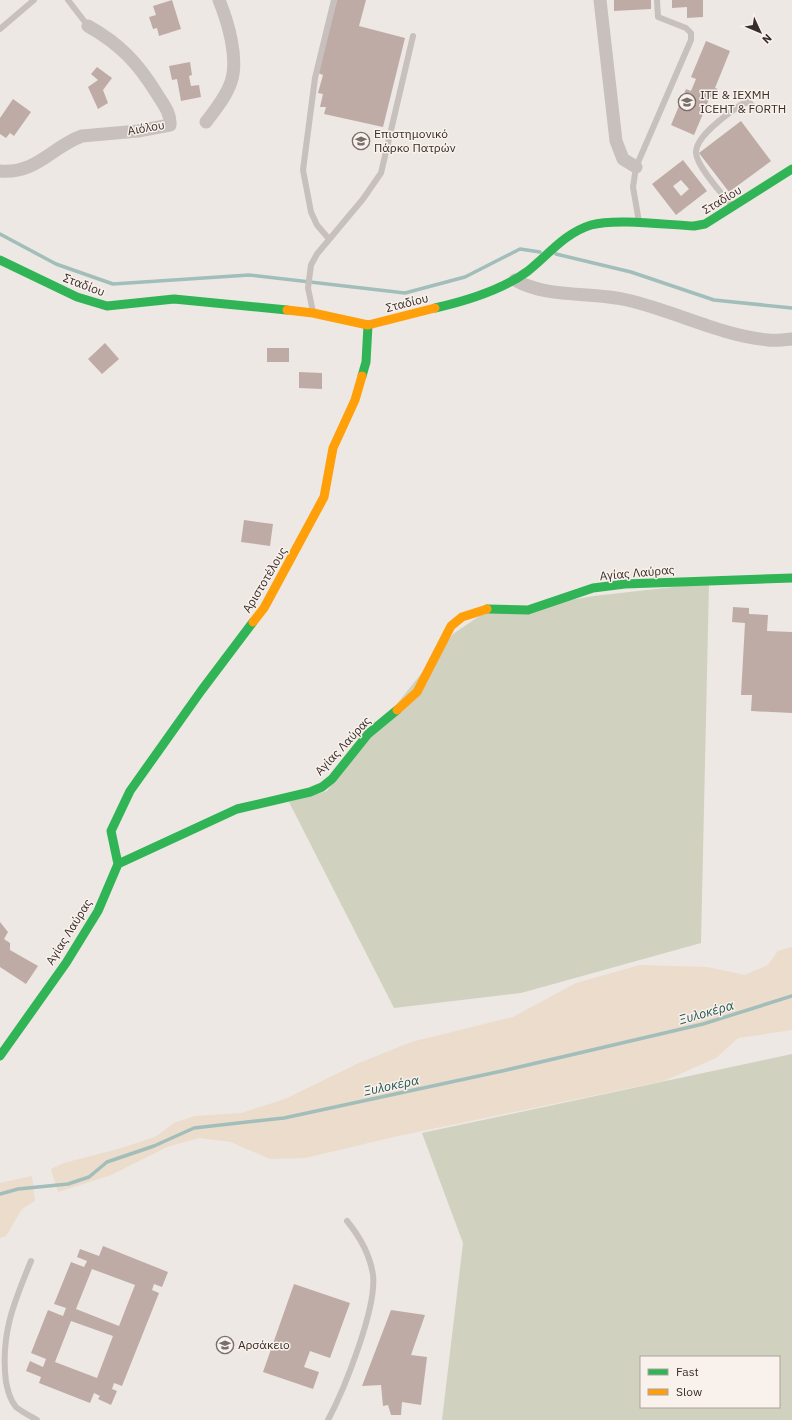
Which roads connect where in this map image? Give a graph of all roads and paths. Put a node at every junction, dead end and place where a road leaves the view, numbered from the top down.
1 (34, 0) edge
2 (68, 0) edge
3 (219, 0) edge
4 (334, 0) edge
5 (600, 0) edge
6 (657, 0) edge
7 (88, 26) joint
8 (0, 29) edge
9 (413, 36) dead end
10 (756, 110) dead end
11 (206, 122) dead end
12 (636, 167) junction
13 (792, 169) edge
14 (0, 171) edge
15 (734, 208) junction
16 (640, 223) junction
17 (329, 239) junction
18 (0, 260) edge
19 (515, 280) junction
20 (313, 313) junction
21 (368, 325) junction
22 (792, 339) edge
23 (792, 578) edge
24 (118, 864) junction
25 (0, 1056) edge
26 (347, 1221) dead end
27 (31, 1261) dead end
28 (37, 1420) edge
29 (328, 1420) edge

1 - 8 lane
2 - 7 lane
3 - 11 street
4 - 17 lane
5 - 12 street
6 - 12 lane
7 - 14 street, Αιόλου
9 - 17 lane
10 - 15 lane
12 - 16 lane
13 - 15 street, Σταδίου
15 - 16 street, Σταδίου
16 - 19 street, Σταδίου
17 - 20 lane
18 - 20 street, Σταδίου
19 - 21 street, Σταδίου
19 - 22 street
20 - 21 street, Σταδίου
21 - 24 street, Αριστοτέλους
23 - 24 street, Αγίας Λαύρας
24 - 25 street, Αγίας Λαύρας
26 - 29 lane
27 - 28 lane

